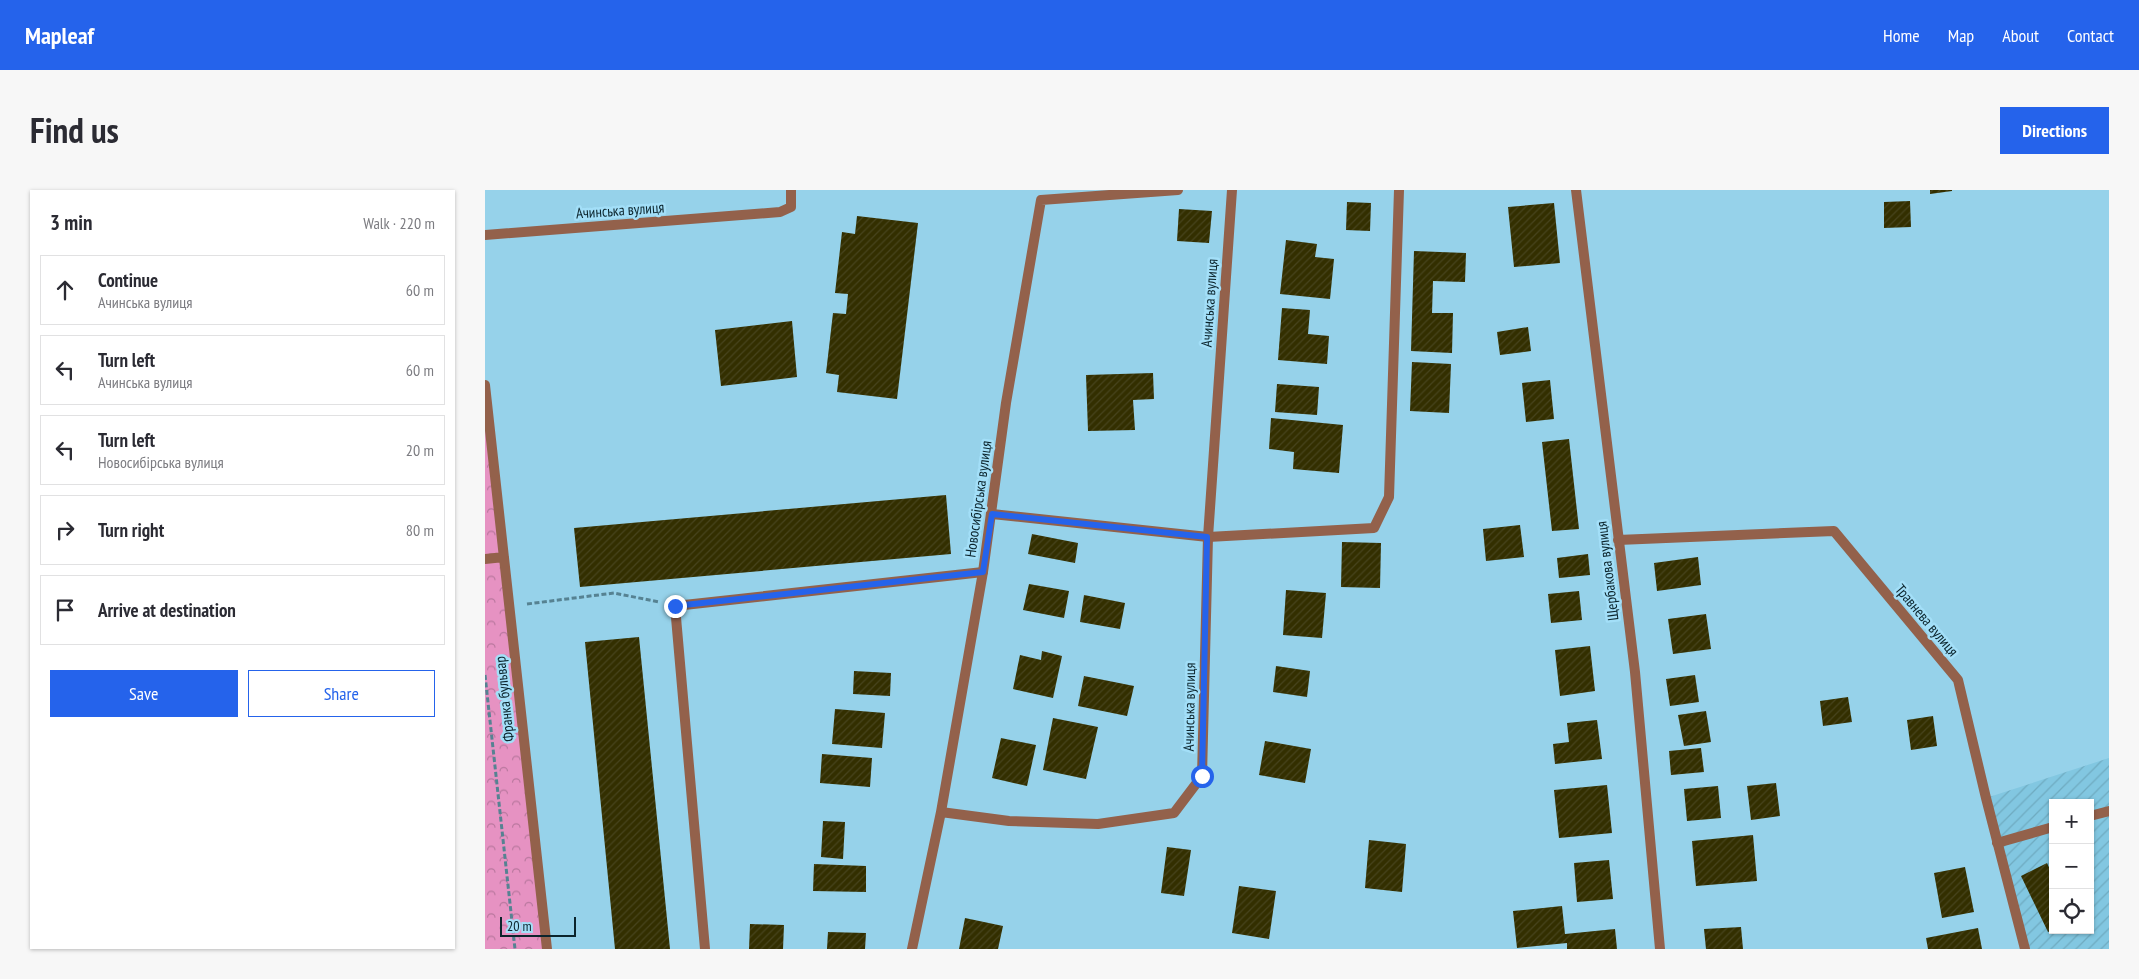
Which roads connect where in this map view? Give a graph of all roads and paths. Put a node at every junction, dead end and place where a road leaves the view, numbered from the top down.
1 (791, 190) edge
2 (1178, 190) edge
3 (1232, 190) edge
4 (1399, 190) edge
5 (1576, 190) edge
6 (485, 235) edge
7 (485, 385) edge
8 (992, 514) junction
9 (1207, 537) junction
10 (1618, 540) junction
11 (504, 557) junction
12 (485, 559) edge
13 (983, 572) junction
14 (509, 606) junction
15 (675, 606) junction
16 (485, 675) edge
17 (2109, 811) edge
18 (941, 812) junction
19 (2094, 815) edge
20 (2049, 828) edge
21 (1997, 843) junction
22 (515, 949) edge
23 (547, 949) edge
24 (705, 949) edge
25 (912, 949) edge
26 (1659, 949) edge
27 (2025, 949) edge

1 - 6 street, Ачинська вулиця
2 - 8 street, Новосибірська вулиця
3 - 9 street, Ачинська вулиця
4 - 9 street
5 - 10 street, Щербакова вулиця
7 - 11 street, Франка бульвар
8 - 9 street
8 - 13 street, Новосибірська вулиця
9 - 18 street, Ачинська вулиця
10 - 21 street, Травнева вулиця
10 - 26 street, Щербакова вулиця
11 - 12 street
11 - 14 street, Франка бульвар
13 - 15 street
13 - 18 street, Новосибірська вулиця
14 - 15 path
14 - 23 street, Франка бульвар
15 - 24 street
16 - 22 path
17 - 19 street
18 - 25 street, Новосибірська вулиця
20 - 21 street
21 - 27 street, Травнева вулиця

